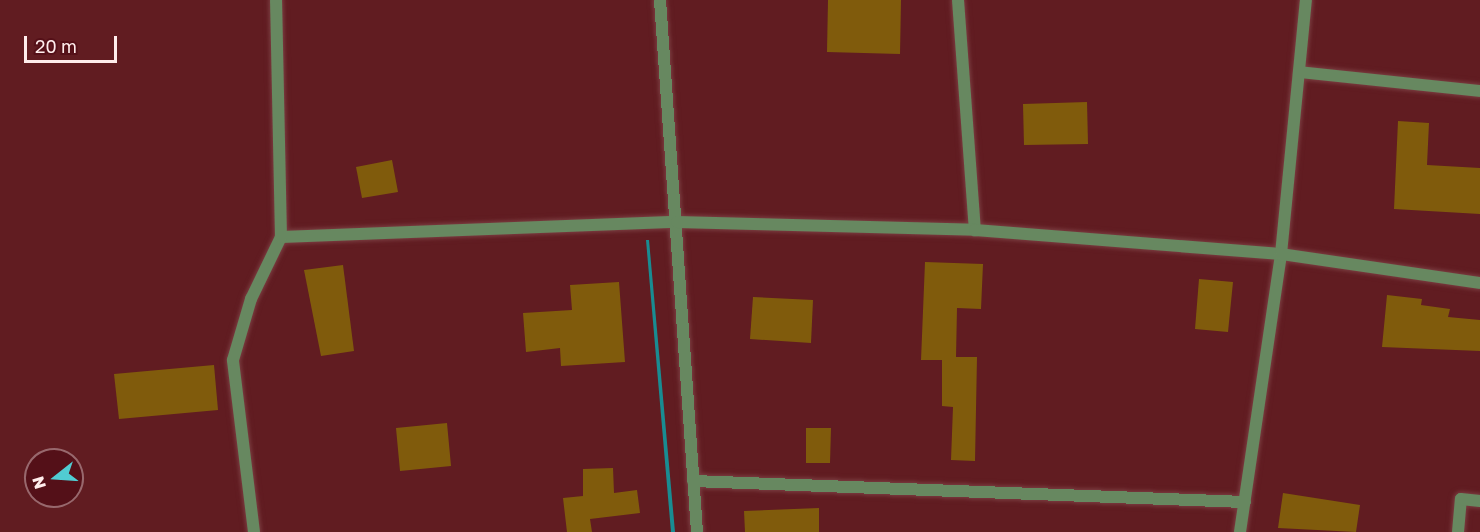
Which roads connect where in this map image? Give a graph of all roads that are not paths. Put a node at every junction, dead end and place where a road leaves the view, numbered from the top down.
1 (276, 0) edge
2 (660, 0) edge
3 (958, 0) edge
4 (1306, 0) edge
5 (1299, 72) junction
6 (1480, 91) edge
7 (676, 222) junction
8 (975, 230) junction
9 (281, 237) junction
10 (1281, 254) junction
11 (1480, 283) edge
12 (693, 481) junction
13 (1480, 501) edge
14 (1245, 502) junction
15 (254, 532) edge
16 (697, 532) edge
17 (1240, 532) edge
18 (1458, 532) edge

1 - 9 street
2 - 7 street
3 - 8 street
4 - 5 street
5 - 6 street
5 - 10 street
7 - 8 street
7 - 9 street
7 - 12 street
8 - 10 street
9 - 15 street
10 - 11 street
10 - 14 street
12 - 14 street
12 - 16 street
13 - 18 street
14 - 17 street

